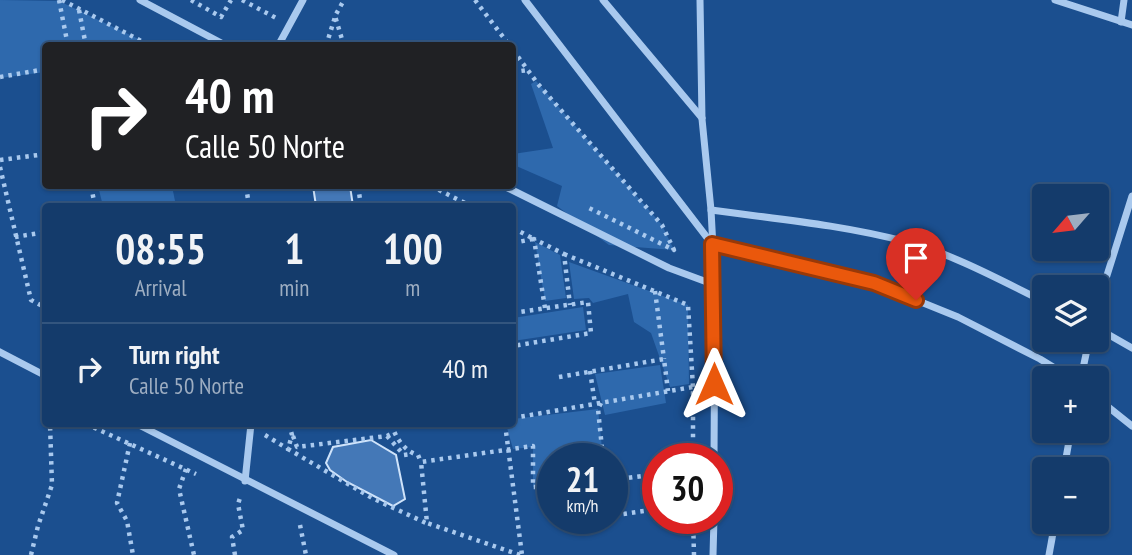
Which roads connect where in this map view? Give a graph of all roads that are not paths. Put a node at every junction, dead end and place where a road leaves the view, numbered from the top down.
1 (140, 0) edge
2 (303, 0) edge
3 (525, 0) edge
4 (603, 0) edge
5 (700, 0) edge
6 (1055, 0) edge
7 (1124, 0) edge
8 (1121, 22) junction
9 (1132, 25) edge
10 (219, 42) edge
11 (280, 42) edge
12 (702, 119) junction
13 (511, 189) edge
14 (1132, 196) edge
15 (712, 210) junction
16 (712, 244) junction
17 (1107, 275) edge
18 (715, 285) junction
19 (1032, 296) edge
20 (1109, 335) edge
21 (1132, 348) edge
22 (0, 352) edge
23 (1051, 366) edge
24 (42, 374) edge
25 (1109, 408) edge
26 (1132, 426) edge
27 (142, 427) edge
28 (251, 427) edge
29 (714, 443) edge
30 (245, 481) junction
31 (714, 534) edge
32 (1053, 534) edge
33 (394, 555) edge
34 (713, 555) edge
35 (1049, 555) edge

1 - 10 street
2 - 11 street
3 - 16 street
4 - 12 street
5 - 12 street
6 - 8 street
7 - 8 street
8 - 9 street
12 - 15 street
13 - 18 street
14 - 17 street
15 - 16 street
15 - 19 street
16 - 18 street
16 - 23 street
18 - 29 street
20 - 21 street
22 - 24 street
25 - 26 street
27 - 30 street
28 - 30 street
30 - 33 street
31 - 34 street
32 - 35 street

